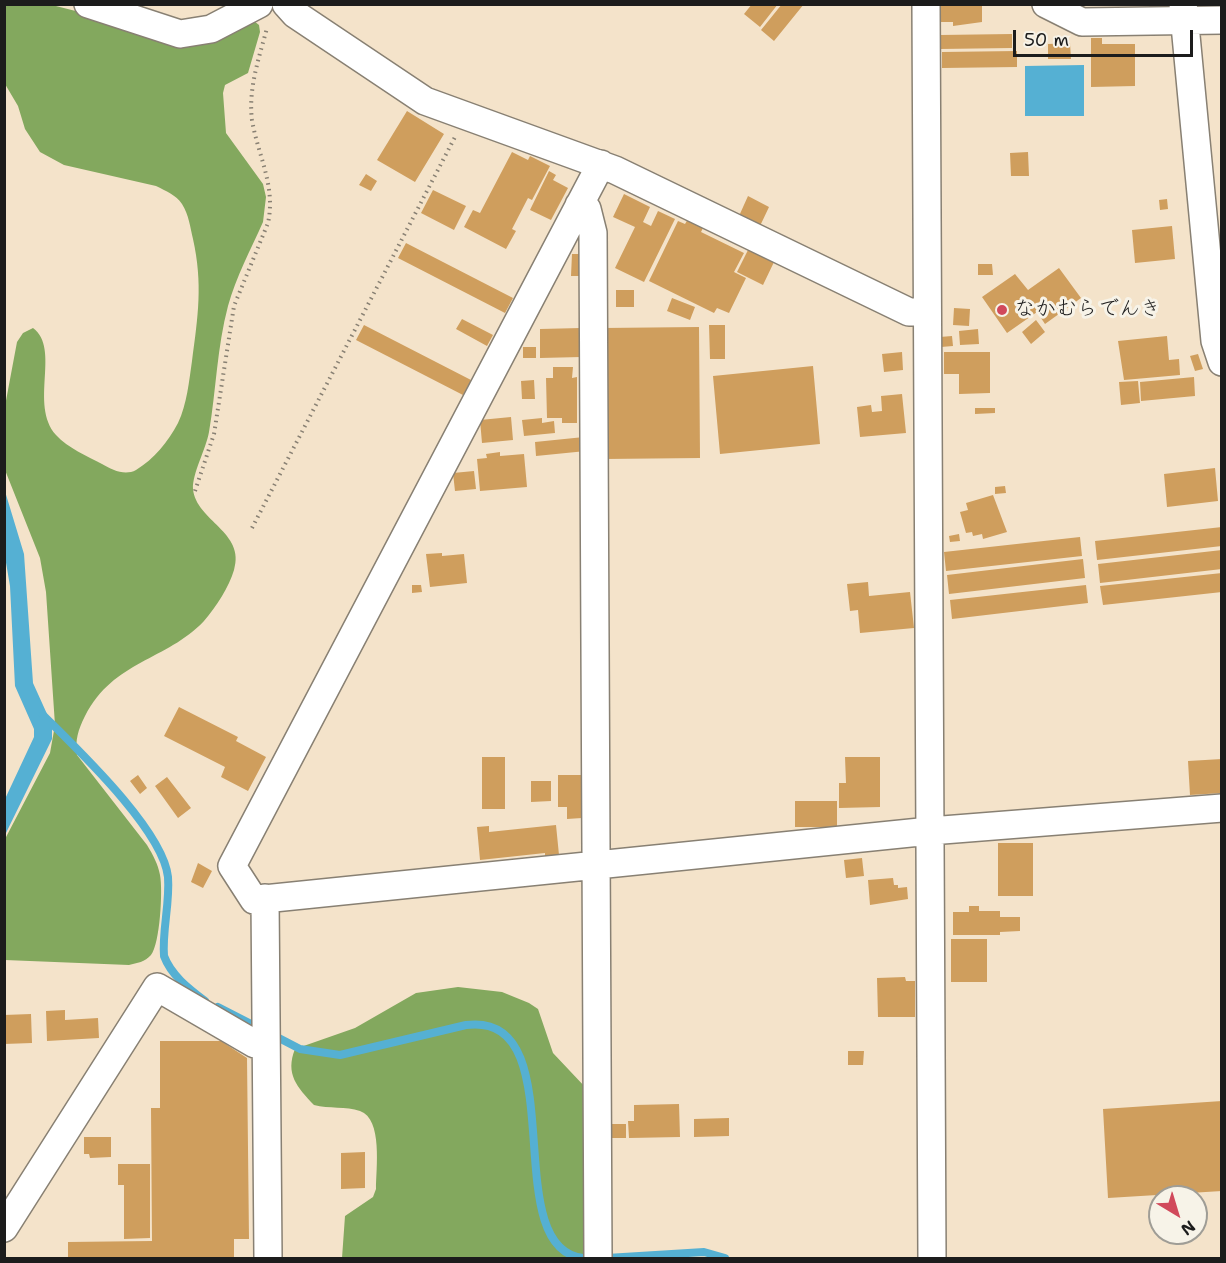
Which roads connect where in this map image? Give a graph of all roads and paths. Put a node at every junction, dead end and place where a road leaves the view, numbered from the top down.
1 (88, 4) edge
2 (285, 4) edge
3 (926, 4) edge
4 (1046, 4) edge
5 (1184, 12) edge
6 (263, 15) edge
7 (1221, 20) edge
8 (464, 114) junction
9 (601, 164) junction
10 (579, 205) junction
11 (927, 312) junction
12 (1221, 362) edge
13 (195, 491) dead end
14 (252, 528) dead end
15 (1221, 808) edge
16 (930, 831) junction
17 (597, 865) junction
18 (265, 898) junction
19 (266, 1044) junction
20 (4, 1228) edge
21 (268, 1258) edge
22 (598, 1258) edge
23 (932, 1258) edge

1 - 6 street
2 - 8 street
3 - 11 street
4 - 5 street
5 - 7 street
5 - 12 street
6 - 13 path
8 - 9 street
8 - 14 path
9 - 10 street
9 - 11 street
10 - 17 street
10 - 18 street
11 - 16 street
15 - 16 street
16 - 17 street
16 - 23 street
17 - 18 street
17 - 22 street
18 - 19 street
19 - 20 street
19 - 21 street

